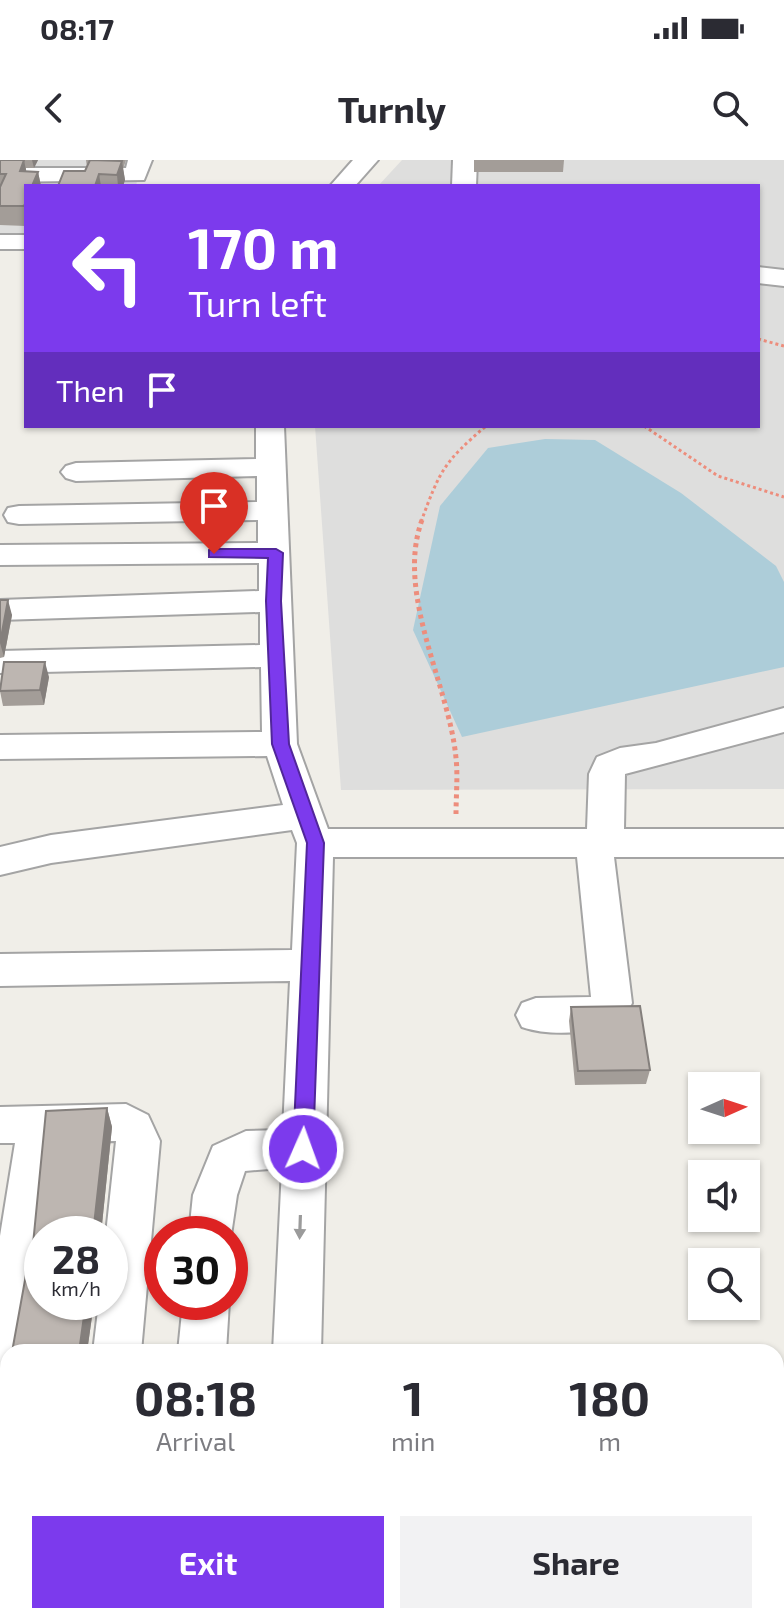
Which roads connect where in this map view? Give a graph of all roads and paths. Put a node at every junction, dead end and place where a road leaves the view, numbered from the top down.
1 (366, 160) edge
2 (465, 160) edge
3 (58, 174) edge
4 (136, 174) edge
5 (0, 175) edge
6 (344, 184) edge
7 (464, 184) edge
8 (0, 242) edge
9 (24, 242) edge
10 (760, 275) edge
11 (784, 278) edge
12 (760, 340) edge
13 (784, 346) edge
14 (270, 428) edge
15 (484, 428) edge
16 (647, 428) edge
17 (272, 467) junction
18 (76, 472) dead end
19 (784, 497) edge
20 (275, 511) junction
21 (19, 515) dead end
22 (276, 553) junction
23 (0, 555) edge
24 (274, 601) junction
25 (0, 610) edge
26 (277, 656) junction
27 (0, 662) edge
28 (784, 720) edge
29 (280, 744) junction
30 (0, 747) edge
31 (310, 829) junction
32 (456, 843) junction
33 (600, 843) junction
34 (784, 843) edge
35 (0, 861) edge
36 (312, 965) junction
37 (0, 970) edge
38 (536, 1015) dead end
39 (20, 1125) edge
40 (303, 1149) junction
41 (213, 1216) edge
42 (205, 1320) edge
43 (3, 1344) edge
44 (118, 1344) edge
45 (203, 1344) edge
46 (297, 1344) edge

1 - 6 street
2 - 7 street
3 - 4 street
3 - 5 street
8 - 9 street
10 - 11 street
12 - 13 path
14 - 17 street
15 - 32 path
16 - 19 path
17 - 18 street
17 - 20 street
20 - 21 street
20 - 22 street
22 - 23 street
22 - 24 street
24 - 25 street
24 - 26 street
26 - 27 street
26 - 29 street
28 - 33 street
29 - 30 street
29 - 31 street
31 - 32 street
31 - 35 street
31 - 36 street
32 - 33 street
33 - 34 street
33 - 38 street
36 - 37 street
36 - 40 street
39 - 43 street
39 - 44 street
40 - 41 street
40 -> 46 street
42 - 45 street

